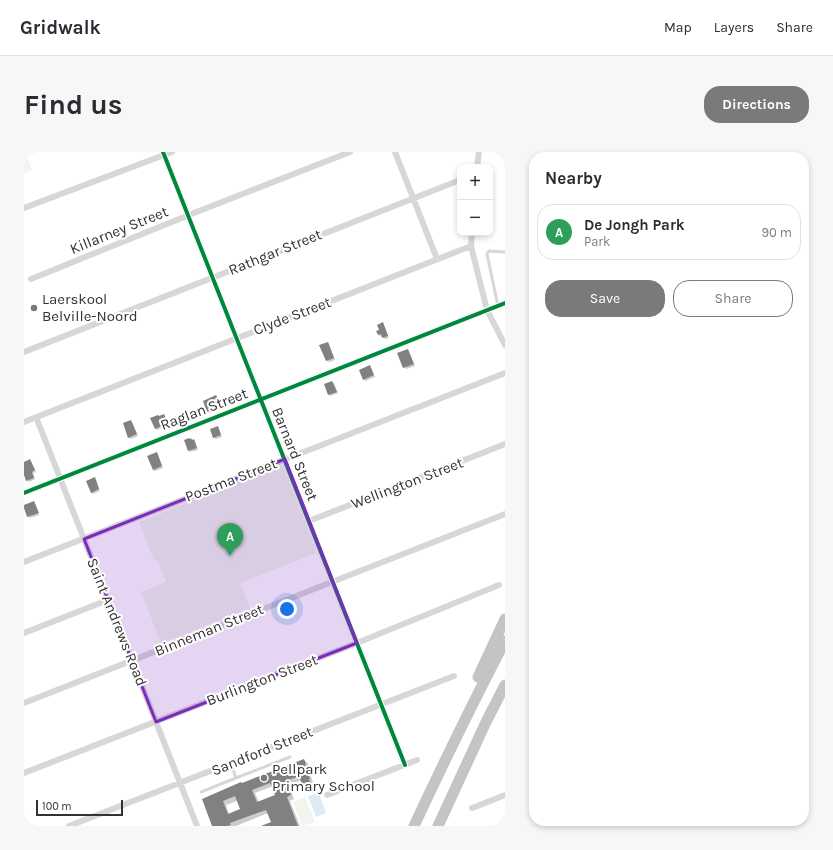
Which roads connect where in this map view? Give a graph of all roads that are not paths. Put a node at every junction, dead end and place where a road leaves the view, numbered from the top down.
1 (172, 152) edge
2 (350, 152) edge
3 (395, 152) edge
4 (478, 152) edge
5 (163, 154) edge
6 (477, 164) edge
7 (457, 181) edge
8 (413, 198) junction
9 (24, 208) edge
10 (188, 216) junction
11 (472, 236) edge
12 (471, 246) junction
13 (505, 252) edge
14 (437, 258) junction
15 (212, 278) junction
16 (31, 279) dead end
17 (502, 304) edge
18 (487, 310) junction
19 (491, 318) junction
20 (236, 338) junction
21 (505, 345) edge
22 (24, 352) edge
23 (505, 373) edge
24 (260, 399) junction
25 (36, 418) junction
26 (24, 422) edge
27 (505, 444) edge
28 (285, 459) junction
29 (60, 478) junction
30 (24, 493) edge
31 (505, 514) edge
32 (309, 521) junction
33 (84, 539) junction
34 (24, 562) edge
35 (333, 582) junction
36 (499, 585) dead end
37 (108, 600) junction
38 (505, 619) edge
39 (24, 633) edge
40 (505, 641) edge
41 (357, 643) junction
42 (132, 661) junction
43 (454, 676) dead end
44 (505, 685) edge
45 (505, 694) edge
46 (24, 703) edge
47 (380, 704) junction
48 (156, 722) junction
49 (486, 722) junction
50 (290, 757) dead end
51 (418, 760) dead end
52 (230, 763) junction
53 (404, 765) junction
54 (24, 774) edge
55 (438, 774) junction
56 (236, 778) junction
57 (180, 783) junction
58 (201, 792) dead end
59 (327, 795) dead end
60 (505, 795) edge
61 (472, 808) dead end
62 (69, 826) edge
63 (197, 826) edge
64 (414, 826) edge
65 (438, 826) edge

1 - 5 street
2 - 10 street, Killarney Street
3 - 8 street
4 - 6 street
5 - 9 street
5 - 10 street, Barnard Street
7 - 8 street, Rathgar Street
8 - 14 street
8 - 15 street, Rathgar Street
10 - 15 street, Barnard Street
10 - 16 street, Killarney Street
11 - 12 street
12 - 14 street, Clyde Street
12 - 18 street
13 - 17 lane
14 - 20 street, Clyde Street
15 - 20 street, Barnard Street
15 - 22 street, Rathgar Street
17 - 18 street, Raglan Street
17 - 19 street
18 - 19 street
18 - 24 street, Raglan Street
19 - 21 street
20 - 24 street, Barnard Street
20 - 25 street, Clyde Street
23 - 28 street, Postma Street
24 - 28 street, Barnard Street
24 - 29 street, Raglan Street
25 - 26 street, Clyde Street
25 - 29 street, Saint Andrews Road
27 - 32 street, Wellington Street
28 - 32 street, Barnard Street
28 - 33 street, Postma Street
29 - 30 street, Raglan Street
29 - 33 street, Saint Andrews Road
31 - 35 street, Binneman Street
32 - 35 street, Barnard Street
33 - 34 street, Postma Street
33 - 37 street, Saint Andrews Road
35 - 41 street, Barnard Street
35 - 42 street, Binneman Street
36 - 41 street, Burlington Street
37 - 39 street
37 - 42 street, Saint Andrews Road
38 - 55 highway
40 - 55 highway
41 - 47 street, Barnard Street
41 - 48 street, Burlington Street
42 - 46 street, Binneman Street
42 - 48 street, Saint Andrews Road
43 - 47 street, Sandford Street
44 - 49 highway
45 - 49 highway
47 - 52 street, Sandford Street
47 - 53 street, Barnard Street
48 - 54 street, Burlington Street
48 - 57 street, Saint Andrews Road
49 - 65 highway
50 - 56 lane
51 - 53 street
52 - 56 lane
52 - 57 street, Sandford Street
53 - 59 street
55 - 64 highway
56 - 58 lane
57 - 62 street, Sandford Street
57 - 63 street, Saint Andrews Road
60 - 61 street

